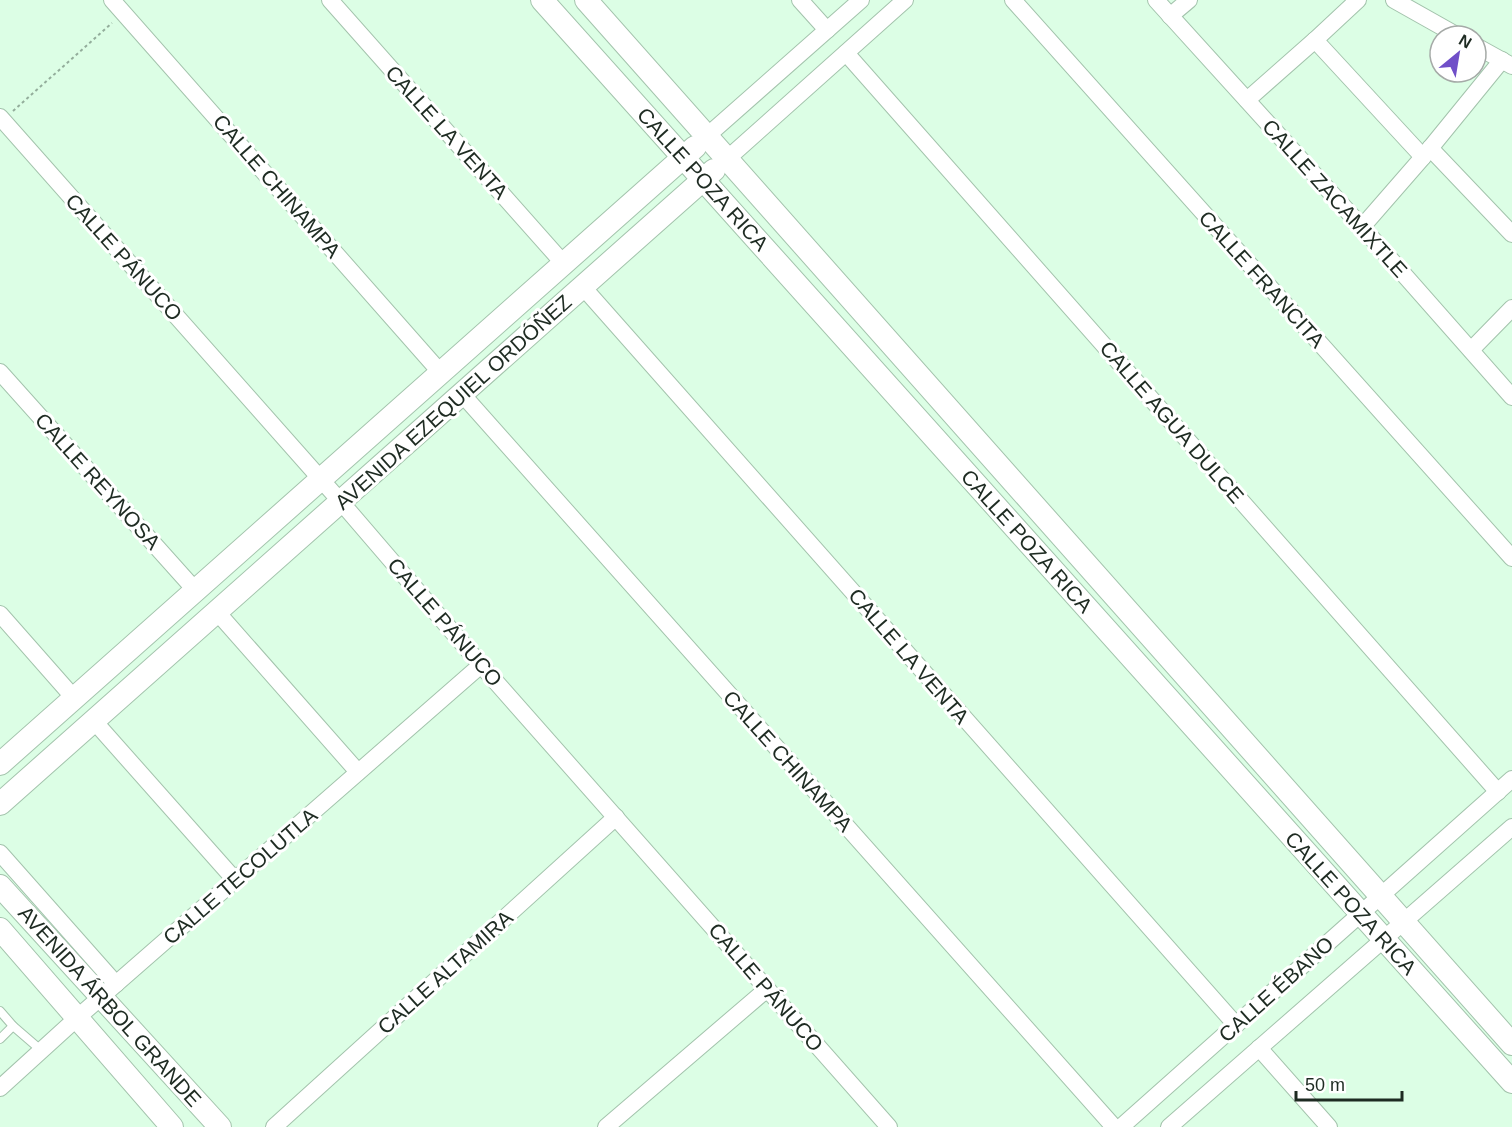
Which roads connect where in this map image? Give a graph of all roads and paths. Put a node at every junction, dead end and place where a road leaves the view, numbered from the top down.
1 (330, 0) edge
2 (542, 0) edge
3 (586, 0) edge
4 (801, 0) edge
5 (861, 0) edge
6 (905, 0) edge
7 (1013, 0) edge
8 (1156, 0) edge
9 (1189, 0) edge
10 (1358, 0) edge
11 (1394, 0) edge
12 (118, 6) edge
13 (1170, 16) junction
14 (1437, 24) edge
15 (827, 30) junction
16 (1315, 40) junction
17 (846, 53) junction
18 (1488, 53) edge
19 (1507, 63) edge
20 (1247, 100) junction
21 (1, 119) edge
22 (707, 136) junction
23 (1426, 152) junction
24 (684, 157) junction
25 (727, 159) junction
26 (703, 180) junction
27 (1362, 227) junction
28 (1512, 234) edge
29 (564, 264) junction
30 (583, 286) junction
31 (1512, 308) edge
32 (1471, 350) junction
33 (0, 372) edge
34 (441, 373) junction
35 (462, 394) junction
36 (1512, 397) edge
37 (321, 479) junction
38 (1027, 497) junction
39 (341, 502) junction
40 (1002, 513) junction
41 (1065, 540) junction
42 (1042, 558) junction
43 (1512, 558) edge
44 (196, 591) junction
45 (217, 612) junction
46 (0, 614) edge
47 (481, 664) junction
48 (74, 698) junction
49 (94, 721) junction
50 (0, 764) edge
51 (358, 772) junction
52 (1512, 779) edge
53 (1498, 792) junction
54 (0, 804) edge
55 (616, 818) junction
56 (1512, 827) edge
57 (0, 853) edge
58 (235, 880) junction
59 (0, 886) edge
60 (1381, 896) junction
61 (1361, 914) junction
62 (1403, 922) junction
63 (0, 929) edge
64 (1384, 939) junction
65 (767, 989) junction
66 (109, 990) junction
67 (0, 1011) edge
68 (77, 1018) junction
69 (1236, 1025) junction
70 (13, 1026) junction
71 (0, 1039) edge
72 (1512, 1044) edge
73 (1259, 1048) junction
74 (42, 1051) junction
75 (1512, 1082) edge
76 (0, 1088) edge
77 (172, 1127) edge
78 (220, 1127) edge
79 (274, 1127) edge
80 (606, 1127) edge
81 (889, 1127) edge
82 (1114, 1127) edge
83 (1121, 1127) edge
84 (1169, 1127) edge
85 (1329, 1127) edge

1 - 29 street, CALLE LA VENTA
2 - 24 street, CALLE POZA RICA
3 - 22 street, CALLE POZA RICA
4 - 15 street
5 - 15 street, AVENIDA EZEQUIEL ORDÓÑEZ
6 - 17 street, AVENIDA EZEQUIEL ORDÓÑEZ
7 - 43 street, CALLE FRANCITA
8 - 13 street, CALLE ZACAMIXTLE
9 - 13 street
10 - 16 street
11 - 14 street
12 - 21 path
12 - 34 street, CALLE CHINAMPA
13 - 20 street, CALLE ZACAMIXTLE
15 - 22 street, AVENIDA EZEQUIEL ORDÓÑEZ
16 - 20 street
16 - 23 street
17 - 25 street, AVENIDA EZEQUIEL ORDÓÑEZ
17 - 53 street, CALLE AGUA DULCE
18 - 19 street
19 - 23 street
20 - 27 street, CALLE ZACAMIXTLE
21 - 37 street, CALLE PÁNUCO
22 - 24 street, AVENIDA EZEQUIEL ORDÓÑEZ
22 - 25 street, CALLE POZA RICA
23 - 27 street
23 - 28 street
24 - 26 street, CALLE POZA RICA
24 - 29 street, AVENIDA EZEQUIEL ORDÓÑEZ
25 - 26 street, AVENIDA EZEQUIEL ORDÓÑEZ
25 - 38 street, CALLE POZA RICA
26 - 30 street, AVENIDA EZEQUIEL ORDÓÑEZ
26 - 40 street, CALLE POZA RICA
27 - 32 street, CALLE ZACAMIXTLE
29 - 34 street, AVENIDA EZEQUIEL ORDÓÑEZ
30 - 35 street, AVENIDA EZEQUIEL ORDÓÑEZ
30 - 69 street, CALLE LA VENTA
31 - 32 street
32 - 36 street, CALLE ZACAMIXTLE
33 - 44 street, CALLE REYNOSA
34 - 37 street, AVENIDA EZEQUIEL ORDÓÑEZ
35 - 39 street, AVENIDA EZEQUIEL ORDÓÑEZ
35 - 82 street, CALLE CHINAMPA
37 - 39 street, CALLE PÁNUCO
37 - 44 street, AVENIDA EZEQUIEL ORDÓÑEZ
38 - 40 street
38 - 41 street, CALLE POZA RICA
39 - 45 street, AVENIDA EZEQUIEL ORDÓÑEZ
39 - 47 street, CALLE PÁNUCO
40 - 42 street, CALLE POZA RICA
41 - 42 street
41 - 60 street, CALLE POZA RICA
42 - 61 street, CALLE POZA RICA
44 - 48 street, AVENIDA EZEQUIEL ORDÓÑEZ
45 - 49 street, AVENIDA EZEQUIEL ORDÓÑEZ
45 - 51 street
46 - 48 street
47 - 51 street, CALLE TECOLUTLA
47 - 55 street, CALLE PÁNUCO
48 - 50 street, AVENIDA EZEQUIEL ORDÓÑEZ
49 - 54 street, AVENIDA EZEQUIEL ORDÓÑEZ
49 - 58 street
51 - 58 street, CALLE TECOLUTLA
52 - 53 street, CALLE ÉBANO
53 - 60 street, CALLE ÉBANO
55 - 65 street, CALLE PÁNUCO
55 - 79 street, CALLE ALTAMIRA
56 - 62 street, CALLE ÉBANO
57 - 66 street
58 - 66 street, CALLE TECOLUTLA
59 - 66 street, AVENIDA ÁRBOL GRANDE
60 - 61 street, CALLE ÉBANO
60 - 62 street, CALLE POZA RICA
61 - 64 street, CALLE POZA RICA
61 - 69 street, CALLE ÉBANO
62 - 64 street, CALLE ÉBANO
62 - 72 street, CALLE POZA RICA
63 - 68 street, AVENIDA ÁRBOL GRANDE
64 - 73 street, CALLE ÉBANO
64 - 75 street, CALLE POZA RICA
65 - 80 street
65 - 81 street, CALLE PÁNUCO
66 - 68 street, CALLE TECOLUTLA
66 - 78 street, AVENIDA ÁRBOL GRANDE
67 - 70 lane
68 - 74 street, CALLE TECOLUTLA
68 - 77 street, AVENIDA ÁRBOL GRANDE
69 - 83 street, CALLE ÉBANO
70 - 71 lane
70 - 74 lane
73 - 84 street, CALLE ÉBANO
73 - 85 street
74 - 76 street, CALLE TECOLUTLA

